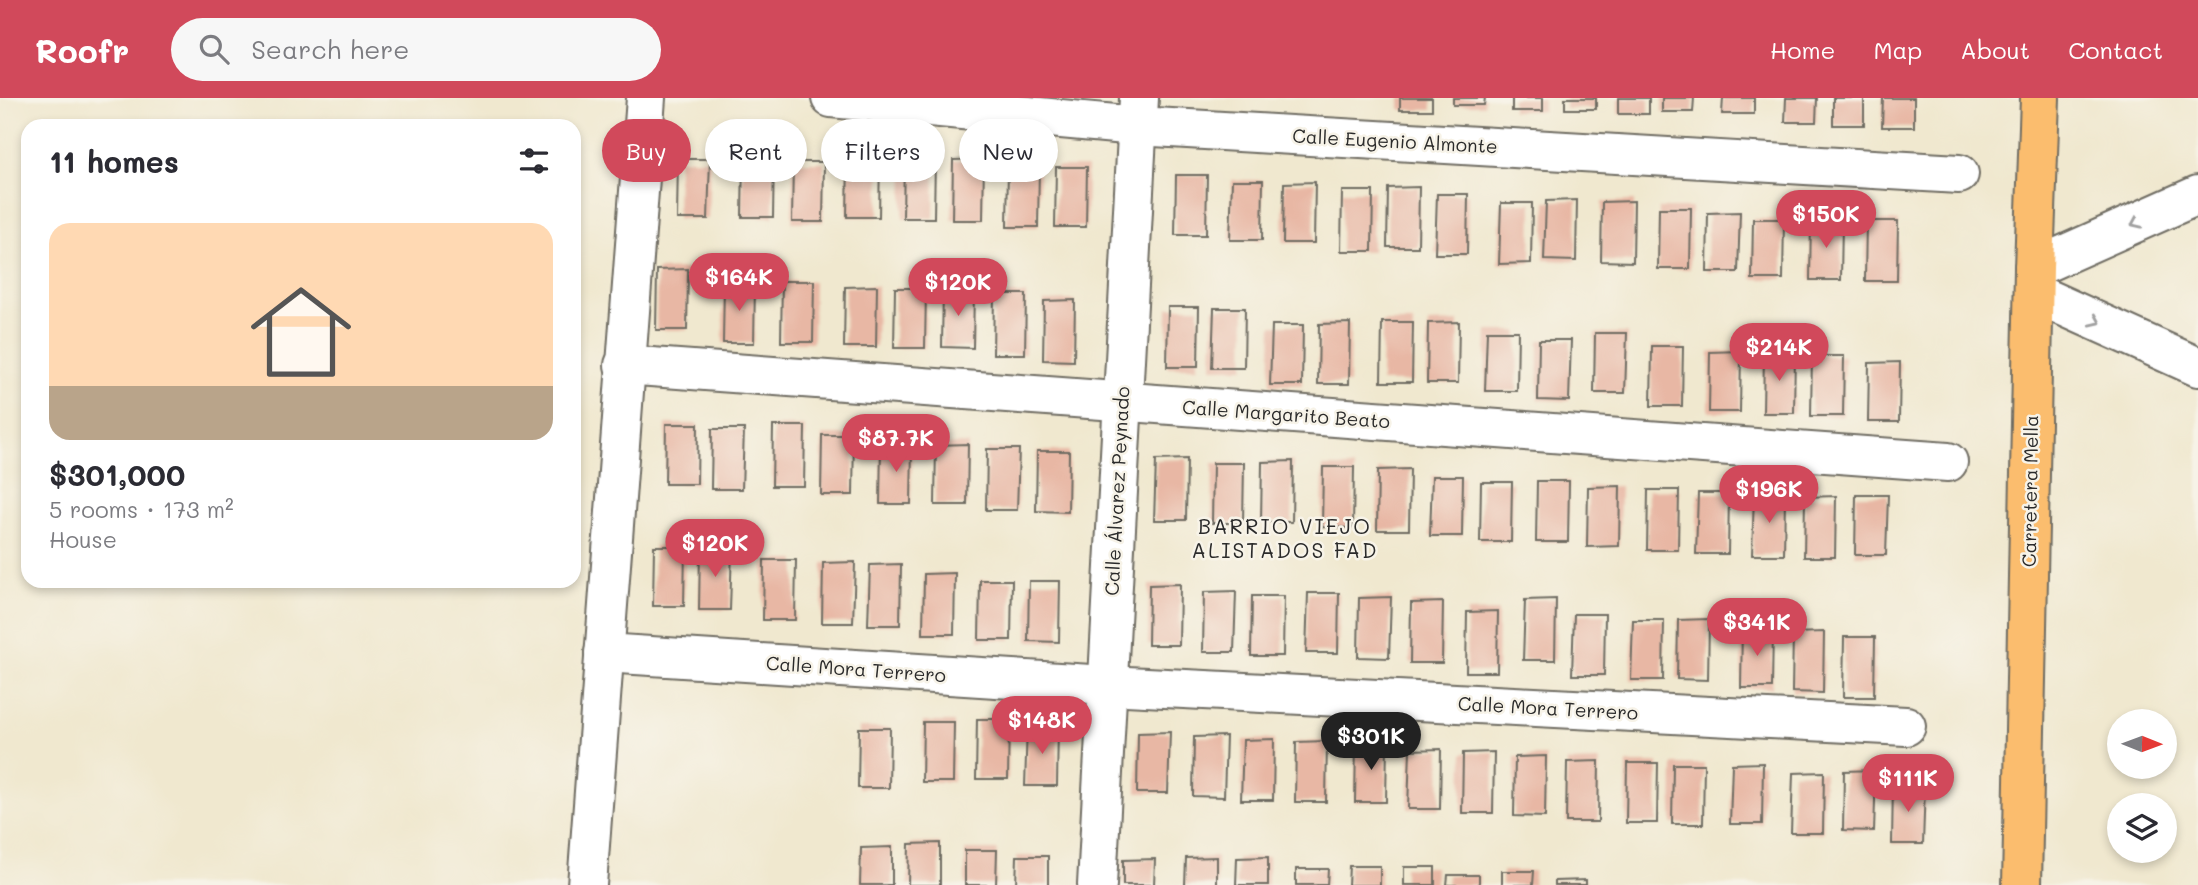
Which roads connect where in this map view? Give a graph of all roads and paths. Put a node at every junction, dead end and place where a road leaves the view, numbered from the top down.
1 (646, 98) edge
2 (831, 98) edge
3 (2040, 98) edge
4 (1138, 112) edge
5 (1959, 173) dead end
6 (2198, 195) edge
7 (2034, 281) junction
8 (624, 365) junction
9 (2198, 367) edge
10 (1121, 402) junction
11 (1948, 462) dead end
12 (604, 653) junction
13 (1107, 685) junction
14 (1906, 726) dead end
15 (587, 885) edge
16 (1097, 885) edge
17 (2022, 885) edge

1 - 8 lane
2 - 4 lane, Calle Eugenio Almonte
3 - 7 main road, Carretera Mella
4 - 5 lane, Calle Eugenio Almonte
4 - 10 lane, Calle Álvarez Peynado
6 -> 7 lane
7 -> 9 lane
7 - 17 main road, Carretera Mella
8 - 10 lane, Calle Margarito Beato
8 - 12 lane
10 - 11 lane, Calle Margarito Beato
10 - 13 lane, Calle Álvarez Peynado
12 - 13 lane, Calle Mora Terrero
12 - 15 lane
13 - 14 lane, Calle Mora Terrero
13 - 16 lane, Calle Álvarez Peynado

